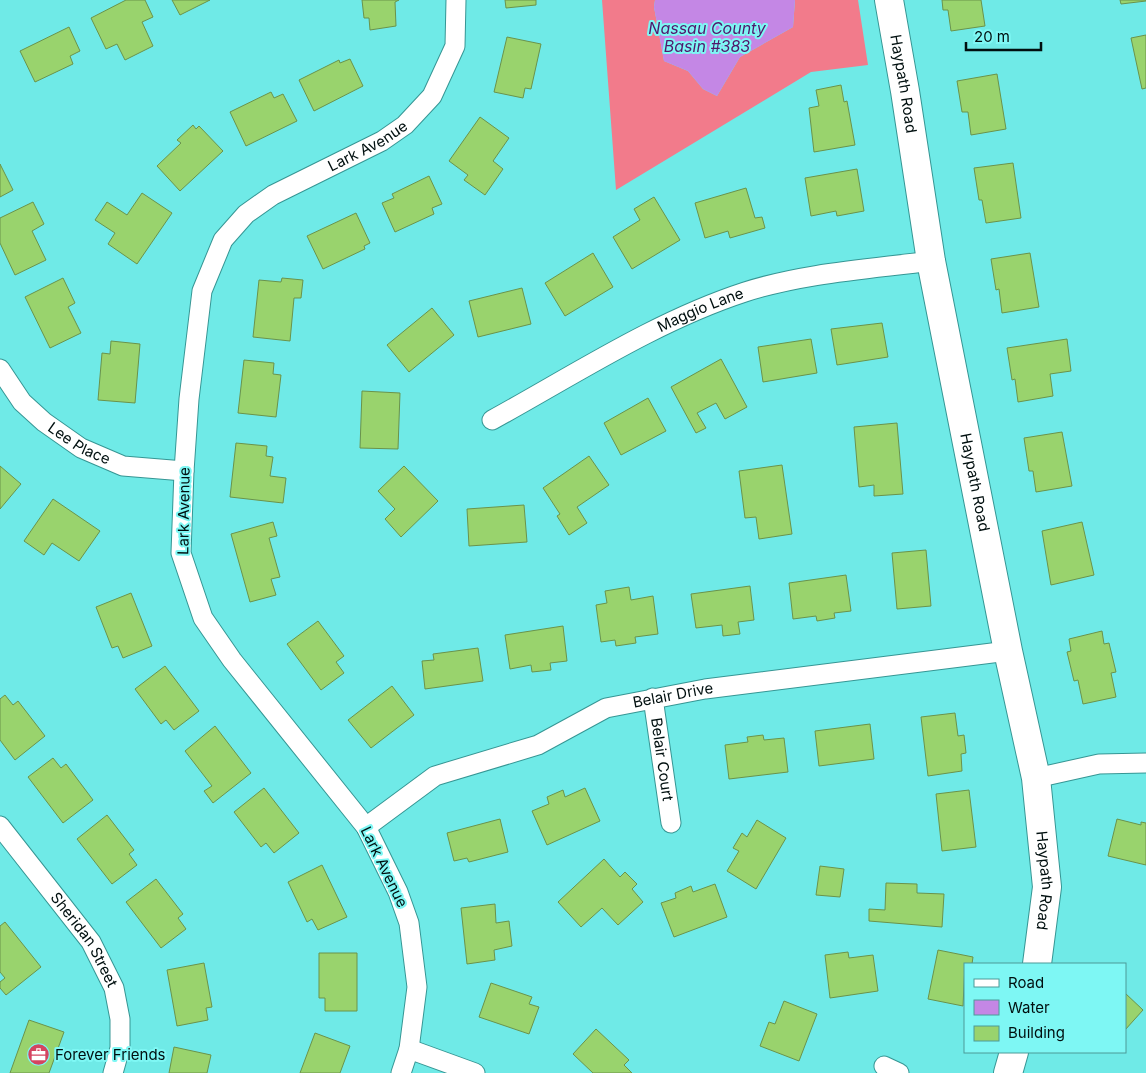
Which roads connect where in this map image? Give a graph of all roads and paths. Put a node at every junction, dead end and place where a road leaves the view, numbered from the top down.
1 (456, 0) edge
2 (889, 0) edge
3 (931, 260) junction
4 (0, 369) edge
5 (492, 420) dead end
6 (184, 471) junction
7 (1008, 651) junction
8 (653, 698) junction
9 (1146, 763) edge
10 (1036, 778) junction
11 (671, 822) dead end
12 (0, 826) edge
13 (366, 827) junction
14 (1037, 963) edge
15 (409, 1049) junction
16 (113, 1073) edge
17 (401, 1073) edge
18 (475, 1073) edge

1 - 6 street, Lark Avenue
2 - 3 street, Haypath Road
3 - 5 street, Maggio Lane
3 - 7 street, Haypath Road
4 - 6 street, Lee Place
6 - 13 street, Lark Avenue
7 - 8 street, Belair Drive
7 - 10 street, Haypath Road
8 - 11 street, Belair Court
8 - 13 street, Belair Drive
9 - 10 street
10 - 14 street, Haypath Road
12 - 16 street, Sheridan Street
13 - 15 street, Lark Avenue
15 - 17 street, Lark Avenue
15 - 18 street

